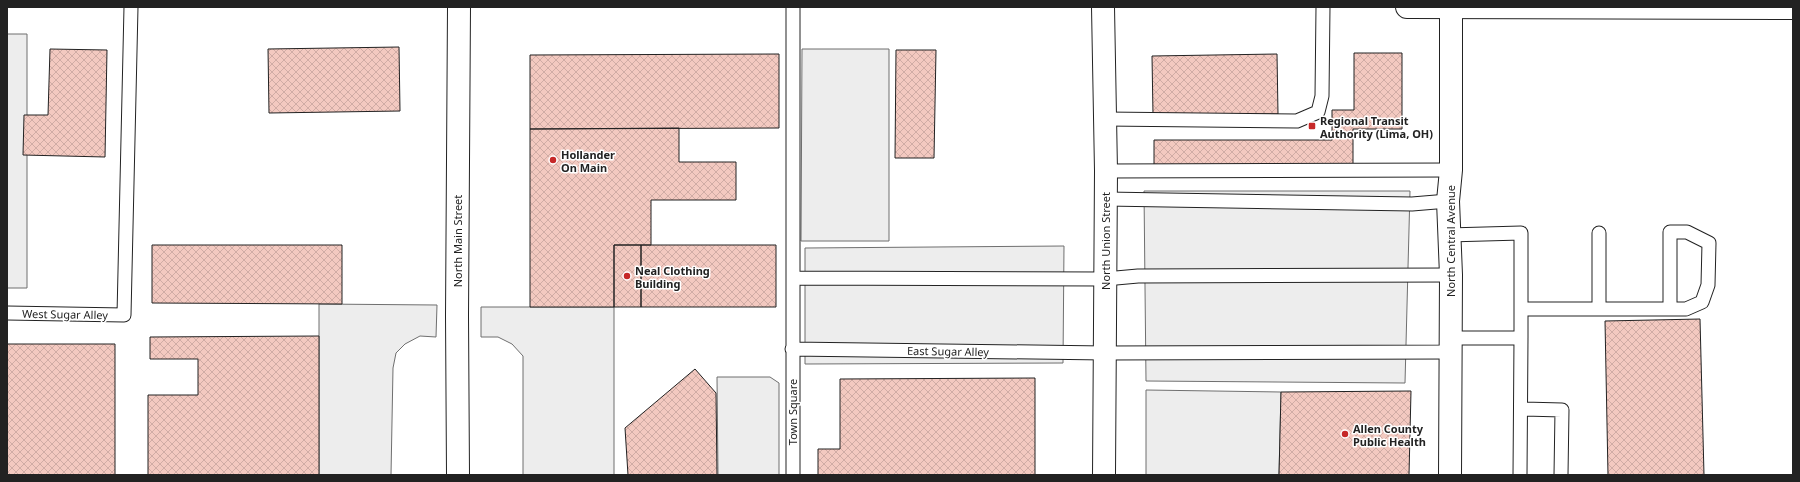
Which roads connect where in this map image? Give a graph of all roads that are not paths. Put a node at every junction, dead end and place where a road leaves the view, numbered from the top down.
1 (131, 7) edge
2 (459, 7) edge
3 (793, 7) edge
4 (1103, 7) edge
5 (1323, 7) edge
6 (1407, 7) edge
7 (1451, 7) edge
8 (1793, 8) edge
9 (1105, 119) junction
10 (1451, 170) junction
11 (1106, 171) junction
12 (1106, 199) junction
13 (1448, 201) junction
14 (1599, 233) dead end
15 (1448, 235) junction
16 (1451, 275) junction
17 (793, 278) junction
18 (1105, 279) junction
19 (1521, 309) junction
20 (1599, 309) junction
21 (1670, 309) junction
22 (7, 313) edge
23 (1521, 338) junction
24 (1451, 345) junction
25 (792, 349) junction
26 (1105, 353) junction
27 (1521, 409) junction
28 (458, 475) edge
29 (793, 475) edge
30 (1104, 475) edge
31 (1450, 475) edge
32 (1520, 475) edge
33 (1561, 475) edge

1 - 22 lane, West Sugar Alley
2 - 28 main road, North Main Street
3 - 17 lane, Town Square
4 - 9 main road, North Union Street
5 - 9 lane
6 - 7 main road
7 - 8 main road
7 - 10 main road, North Central Avenue
9 - 11 main road, North Union Street
10 - 11 lane
10 - 13 main road, North Central Avenue
11 - 12 main road, North Union Street
12 - 13 lane
12 - 18 main road, North Union Street
13 - 15 main road, North Central Avenue
14 - 20 lane
15 - 16 main road, North Central Avenue
15 - 19 lane
16 - 18 lane
16 - 24 main road, North Central Avenue
17 - 18 lane
17 - 25 lane, Town Square
18 - 26 main road, North Union Street
19 - 20 lane
19 - 23 lane
20 - 21 lane
21 - 21 lane
23 - 24 lane, East Sugar Alley
23 - 27 lane
24 - 26 lane, East Sugar Alley
24 - 31 main road, North Central Avenue
25 - 26 lane, East Sugar Alley
25 - 29 lane, Town Square
26 - 30 main road, North Union Street
27 - 32 lane
27 - 33 lane

